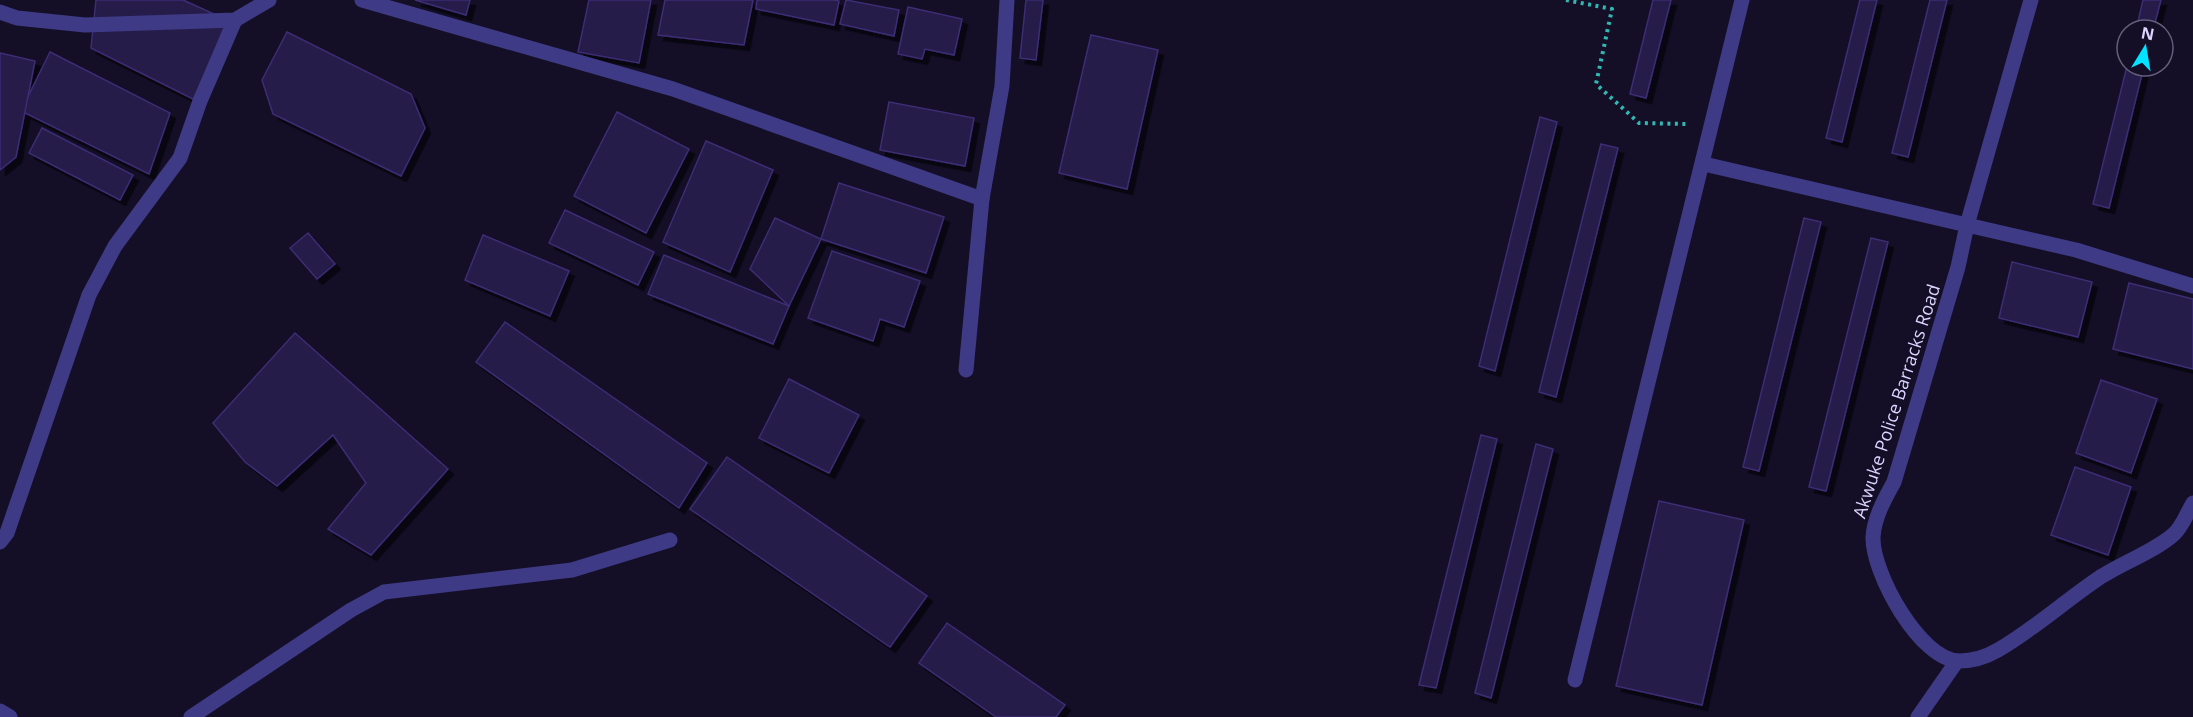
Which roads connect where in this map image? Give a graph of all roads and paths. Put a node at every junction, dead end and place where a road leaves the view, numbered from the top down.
1 (269, 0) edge
2 (362, 0) edge
3 (1007, 0) edge
4 (1566, 0) edge
5 (1742, 0) edge
6 (2031, 0) edge
7 (0, 12) edge
8 (235, 20) junction
9 (1713, 124) junction
10 (1704, 164) junction
11 (982, 199) junction
12 (1967, 225) junction
13 (2193, 286) edge
14 (966, 370) dead end
15 (2193, 503) edge
16 (669, 540) dead end
17 (0, 542) edge
18 (1958, 661) junction
19 (1575, 680) dead end
20 (0, 711) edge
21 (10, 717) edge
22 (191, 717) edge
23 (1918, 717) edge

1 - 8 street
2 - 11 street
3 - 11 street
4 - 9 path
5 - 9 street
6 - 12 street, Akwuke Police Barracks Road
7 - 8 street
8 - 17 street
9 - 10 street
10 - 12 street
10 - 19 street
11 - 14 street
12 - 13 street
12 - 18 street, Akwuke Police Barracks Road
15 - 18 street
16 - 22 street
18 - 23 street
20 - 21 street

